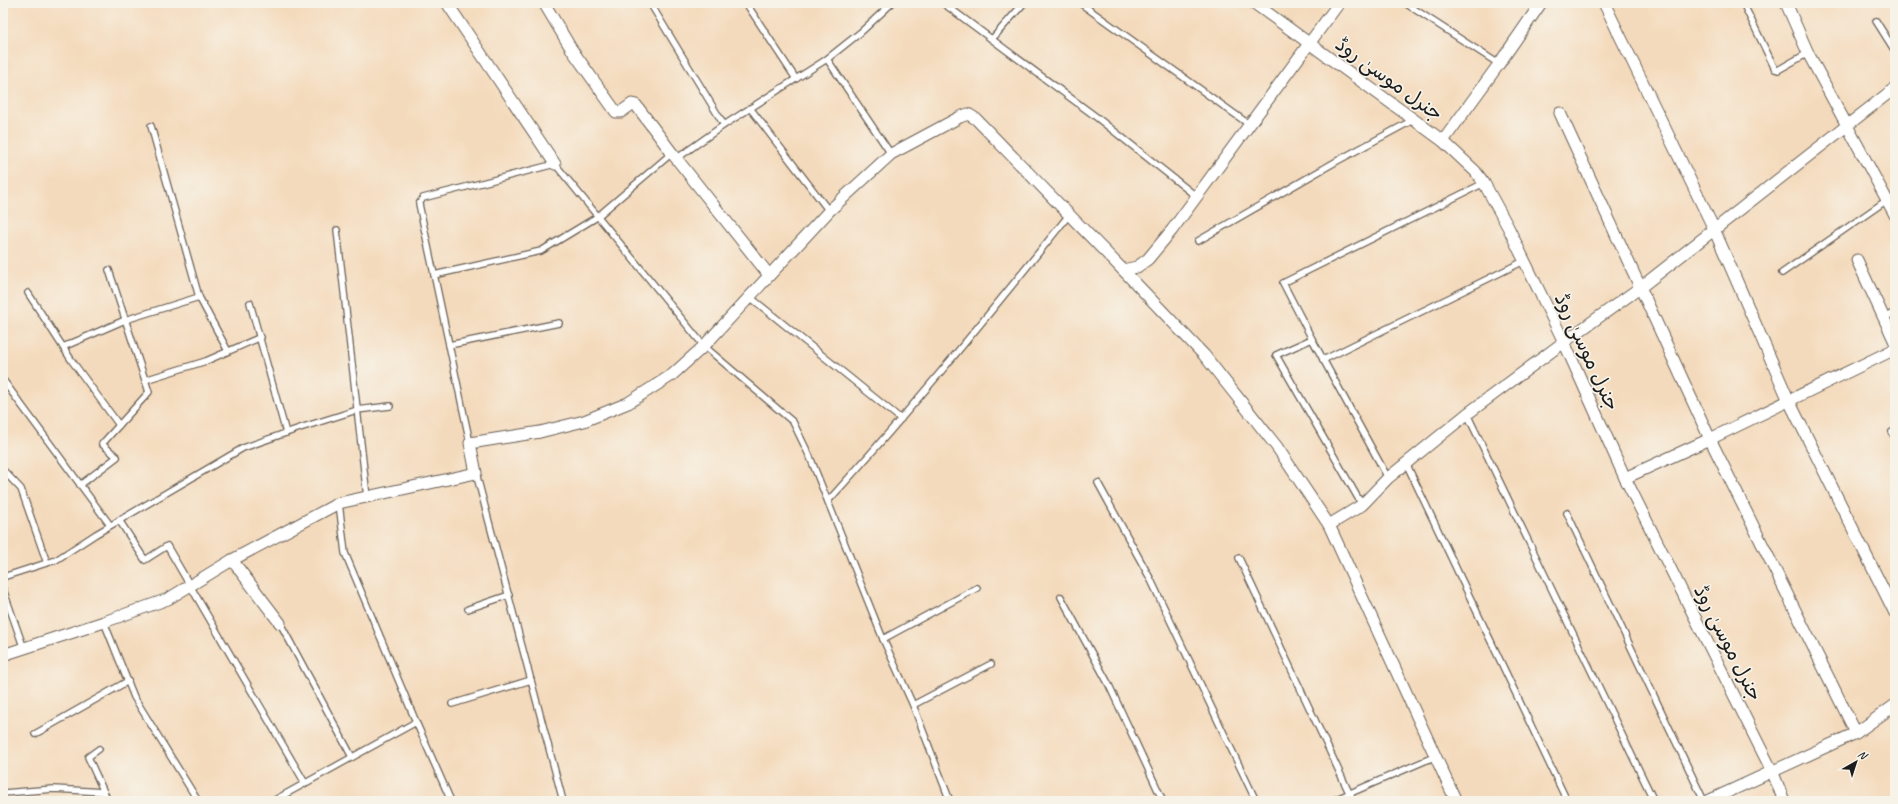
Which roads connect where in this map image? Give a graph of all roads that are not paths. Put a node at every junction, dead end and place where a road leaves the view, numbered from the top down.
1 (447, 3) edge
2 (544, 3) edge
3 (650, 3) edge
4 (746, 3) edge
5 (892, 3) edge
6 (943, 3) edge
7 (1024, 3) edge
8 (1080, 3) edge
9 (1254, 3) edge
10 (1339, 3) edge
11 (1405, 3) edge
12 (1541, 3) edge
13 (1604, 3) edge
14 (1743, 3) edge
15 (1786, 3) edge
16 (1876, 21) dead end
17 (992, 38) junction
18 (1309, 43) junction
19 (1895, 51) edge
20 (1808, 53) junction
21 (827, 59) junction
22 (1499, 64) junction
23 (796, 79) junction
24 (1895, 88) edge
25 (750, 108) junction
26 (1560, 113) dead end
27 (1413, 120) junction
28 (724, 125) junction
29 (1250, 125) junction
30 (152, 126) dead end
31 (1847, 126) junction
32 (1443, 141) junction
33 (891, 154) junction
34 (674, 156) junction
35 (555, 164) junction
36 (1484, 183) junction
37 (1198, 197) junction
38 (1887, 200) junction
39 (829, 211) junction
40 (1069, 215) junction
41 (1895, 215) edge
42 (597, 217) junction
43 (1714, 229) junction
44 (337, 230) dead end
45 (1198, 241) dead end
46 (1857, 260) dead end
47 (1524, 262) junction
48 (109, 270) dead end
49 (1123, 270) junction
50 (1782, 273) dead end
51 (769, 275) junction
52 (434, 276) junction
53 (1641, 287) junction
54 (28, 293) dead end
55 (199, 297) junction
56 (750, 297) junction
57 (250, 303) dead end
58 (1895, 312) edge
59 (1884, 318) junction
60 (125, 320) junction
61 (558, 323) dead end
62 (261, 337) junction
63 (1312, 339) junction
64 (1564, 342) junction
65 (1895, 342) edge
66 (449, 345) junction
67 (704, 346) junction
68 (63, 347) junction
69 (1895, 349) edge
70 (228, 351) junction
71 (1323, 360) junction
72 (3, 380) edge
73 (145, 380) junction
74 (1789, 401) junction
75 (390, 406) dead end
76 (357, 410) junction
77 (1467, 414) junction
78 (901, 419) junction
79 (119, 425) junction
80 (286, 433) junction
81 (1710, 439) junction
82 (470, 443) junction
83 (1406, 463) junction
84 (3, 470) edge
85 (476, 473) junction
86 (1388, 478) junction
87 (1625, 478) junction
88 (1098, 482) dead end
89 (80, 484) junction
90 (367, 497) junction
91 (828, 501) junction
92 (338, 503) junction
93 (1362, 505) junction
94 (1567, 513) dead end
95 (120, 520) junction
96 (1329, 525) junction
97 (110, 526) junction
98 (1239, 558) dead end
99 (232, 560) junction
100 (47, 563) junction
101 (3, 577) edge
102 (190, 585) junction
103 (977, 588) dead end
104 (3, 589) edge
105 (509, 595) junction
106 (1062, 597) dead end
107 (468, 609) dead end
108 (1895, 613) edge
109 (104, 622) junction
110 (280, 623) joint
111 (883, 639) junction
112 (24, 649) junction
113 (3, 656) edge
114 (991, 664) dead end
115 (531, 680) junction
116 (128, 681) junction
117 (452, 704) dead end
118 (913, 705) junction
119 (1895, 705) edge
120 (416, 722) junction
121 (1856, 733) junction
122 (35, 734) dead end
123 (99, 749) dead end
124 (1436, 756) junction
125 (352, 757) junction
126 (1773, 773) junction
127 (305, 783) junction
128 (104, 792) junction
129 (1349, 792) junction
130 (3, 793) edge
131 (108, 801) edge
132 (198, 801) edge
133 (273, 801) edge
134 (451, 801) edge
135 (563, 801) edge
136 (950, 801) edge
137 (1163, 801) edge
138 (1256, 801) edge
139 (1332, 801) edge
140 (1353, 801) edge
141 (1456, 801) edge
142 (1567, 801) edge
143 (1654, 801) edge
144 (1704, 801) edge
145 (1708, 801) edge
146 (1784, 801) edge

1 - 35 street
2 - 34 street
3 - 28 lane
4 - 23 lane
5 - 21 lane
6 - 17 lane
7 - 17 lane
8 - 29 lane
9 - 18 street, جنرل موسیٰ روڈ
10 - 18 street
11 - 22 lane
12 - 22 street
13 - 43 street
14 - 20 lane
15 - 20 street
16 - 19 lane
17 - 37 lane
18 - 27 street, جنرل موسیٰ روڈ
18 - 29 street
20 - 31 street
21 - 23 lane
21 - 33 lane
22 - 32 street
23 - 25 lane
24 - 31 street
25 - 28 lane
25 - 39 lane
26 - 53 street
27 - 32 street, جنرل موسیٰ روڈ
27 - 45 lane
28 - 34 lane
29 - 37 street
30 - 55 lane
31 - 38 street
31 - 43 street
32 - 36 street, جنرل موسیٰ روڈ
33 - 39 street
33 - 40 street
34 - 42 lane
34 - 51 street
35 - 42 lane
35 - 52 lane
36 - 47 street, جنرل موسیٰ روڈ
36 - 63 lane
37 - 49 street
38 - 41 street
38 - 50 lane
39 - 51 street
40 - 49 street
40 - 78 lane
42 - 52 lane
42 - 67 lane
43 - 53 street
43 - 74 street
44 - 76 lane
46 - 59 street
47 - 64 street, جنرل موسیٰ روڈ
47 - 71 lane
48 - 60 lane
49 - 96 street
51 - 56 street
52 - 66 lane
53 - 64 street
53 - 81 street
54 - 68 lane
55 - 60 lane
55 - 70 lane
56 - 67 street
56 - 78 lane
57 - 62 lane
58 - 59 lane
59 - 65 street
60 - 68 lane
60 - 73 lane
61 - 66 lane
62 - 70 lane
62 - 80 lane
63 - 71 lane
63 - 93 lane
64 - 77 street
64 - 87 street, جنرل موسیٰ روڈ
66 - 82 lane
67 - 82 street
67 - 91 lane
68 - 79 lane
69 - 74 street
70 - 73 lane
71 - 86 lane
72 - 89 lane
73 - 79 lane
74 - 81 street
74 - 108 street
75 - 76 lane
76 - 80 lane
76 - 90 lane
77 - 83 street
77 - 143 lane
78 - 91 lane
79 - 89 lane
80 - 95 lane
81 - 87 street
81 - 121 street
82 - 85 street
83 - 86 street
83 - 142 lane
84 - 100 lane
85 - 90 street
85 - 105 lane
86 - 93 street
87 - 126 street, جنرل موسیٰ روڈ
88 - 138 lane
89 - 97 lane
90 - 92 street
91 - 111 lane
92 - 99 street
92 - 120 lane
93 - 96 street
94 - 144 lane
95 - 97 lane
95 - 102 lane
96 - 124 street
97 - 100 lane
98 - 129 lane
99 - 102 street
99 - 110 street
100 - 101 lane
102 - 109 street
102 - 127 lane
103 - 111 lane
104 - 112 lane
105 - 107 lane
105 - 115 lane
106 - 137 lane
109 - 112 street
109 - 116 lane
110 - 125 lane
111 - 118 lane
112 - 113 street
114 - 118 lane
115 - 117 lane
115 - 135 lane
116 - 122 lane
116 - 132 lane
118 - 136 lane
119 - 121 street
120 - 125 lane
120 - 134 lane
121 - 126 street
123 - 128 lane
124 - 129 lane
124 - 141 street
125 - 127 lane
126 - 145 street
126 - 146 street, جنرل موسیٰ روڈ
127 - 133 lane
128 - 130 lane
128 - 131 lane
129 - 139 lane
129 - 140 lane

